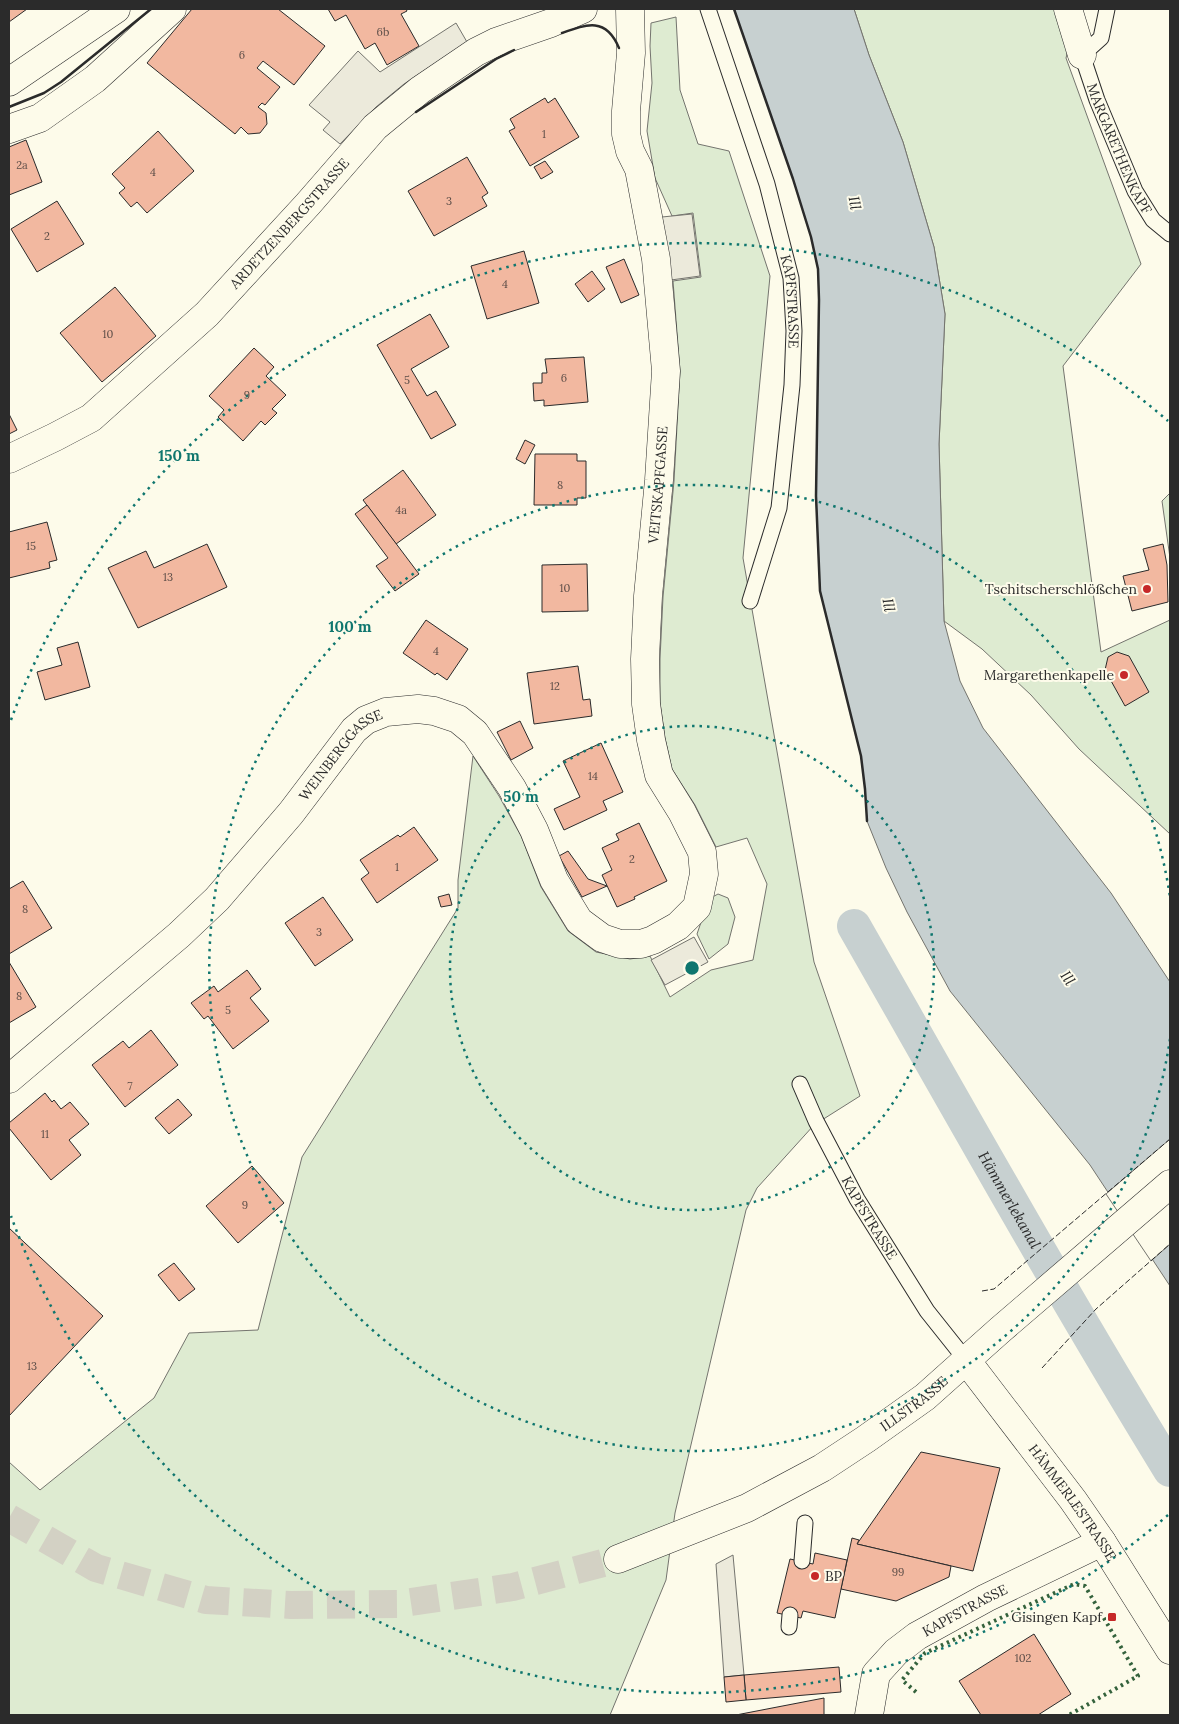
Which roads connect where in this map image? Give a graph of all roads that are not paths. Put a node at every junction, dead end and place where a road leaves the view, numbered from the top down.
1 (116, 9) edge
2 (172, 9) edge
3 (583, 9) edge
4 (630, 9) edge
5 (708, 9) edge
6 (1068, 9) edge
7 (1107, 9) edge
8 (1082, 56) junction
9 (9, 82) edge
10 (9, 129) edge
11 (1170, 234) edge
12 (9, 459) edge
13 (750, 601) dead end
14 (662, 936) joint
15 (9, 1079) edge
16 (800, 1084) dead end
17 (1170, 1184) edge
18 (966, 1360) junction
19 (805, 1522) dead end
20 (1102, 1542) junction
21 (618, 1559) tunnel mouth
22 (802, 1561) dead end
23 (1170, 1650) edge
24 (869, 1715) edge

1 - 9 street
2 - 10 street
3 - 12 street, ARDETZENBERGSTRASSE
4 - 14 street, VEITSKAPFGASSE
5 - 13 lane, KAPFSTRASSE
6 - 8 street, MARGARETHENKAPF
7 - 8 lane
8 - 11 lane, MARGARETHENKAPF
14 - 15 street, WEINBERGGASSE
16 - 18 lane, KAPFSTRASSE
17 - 18 street, ILLSTRASSE
18 - 20 street, HÄMMERLESTRASSE
18 - 21 street, ILLSTRASSE
19 - 22 lane
20 - 23 street, HÄMMERLESTRASSE
20 - 24 street, KAPFSTRASSE

